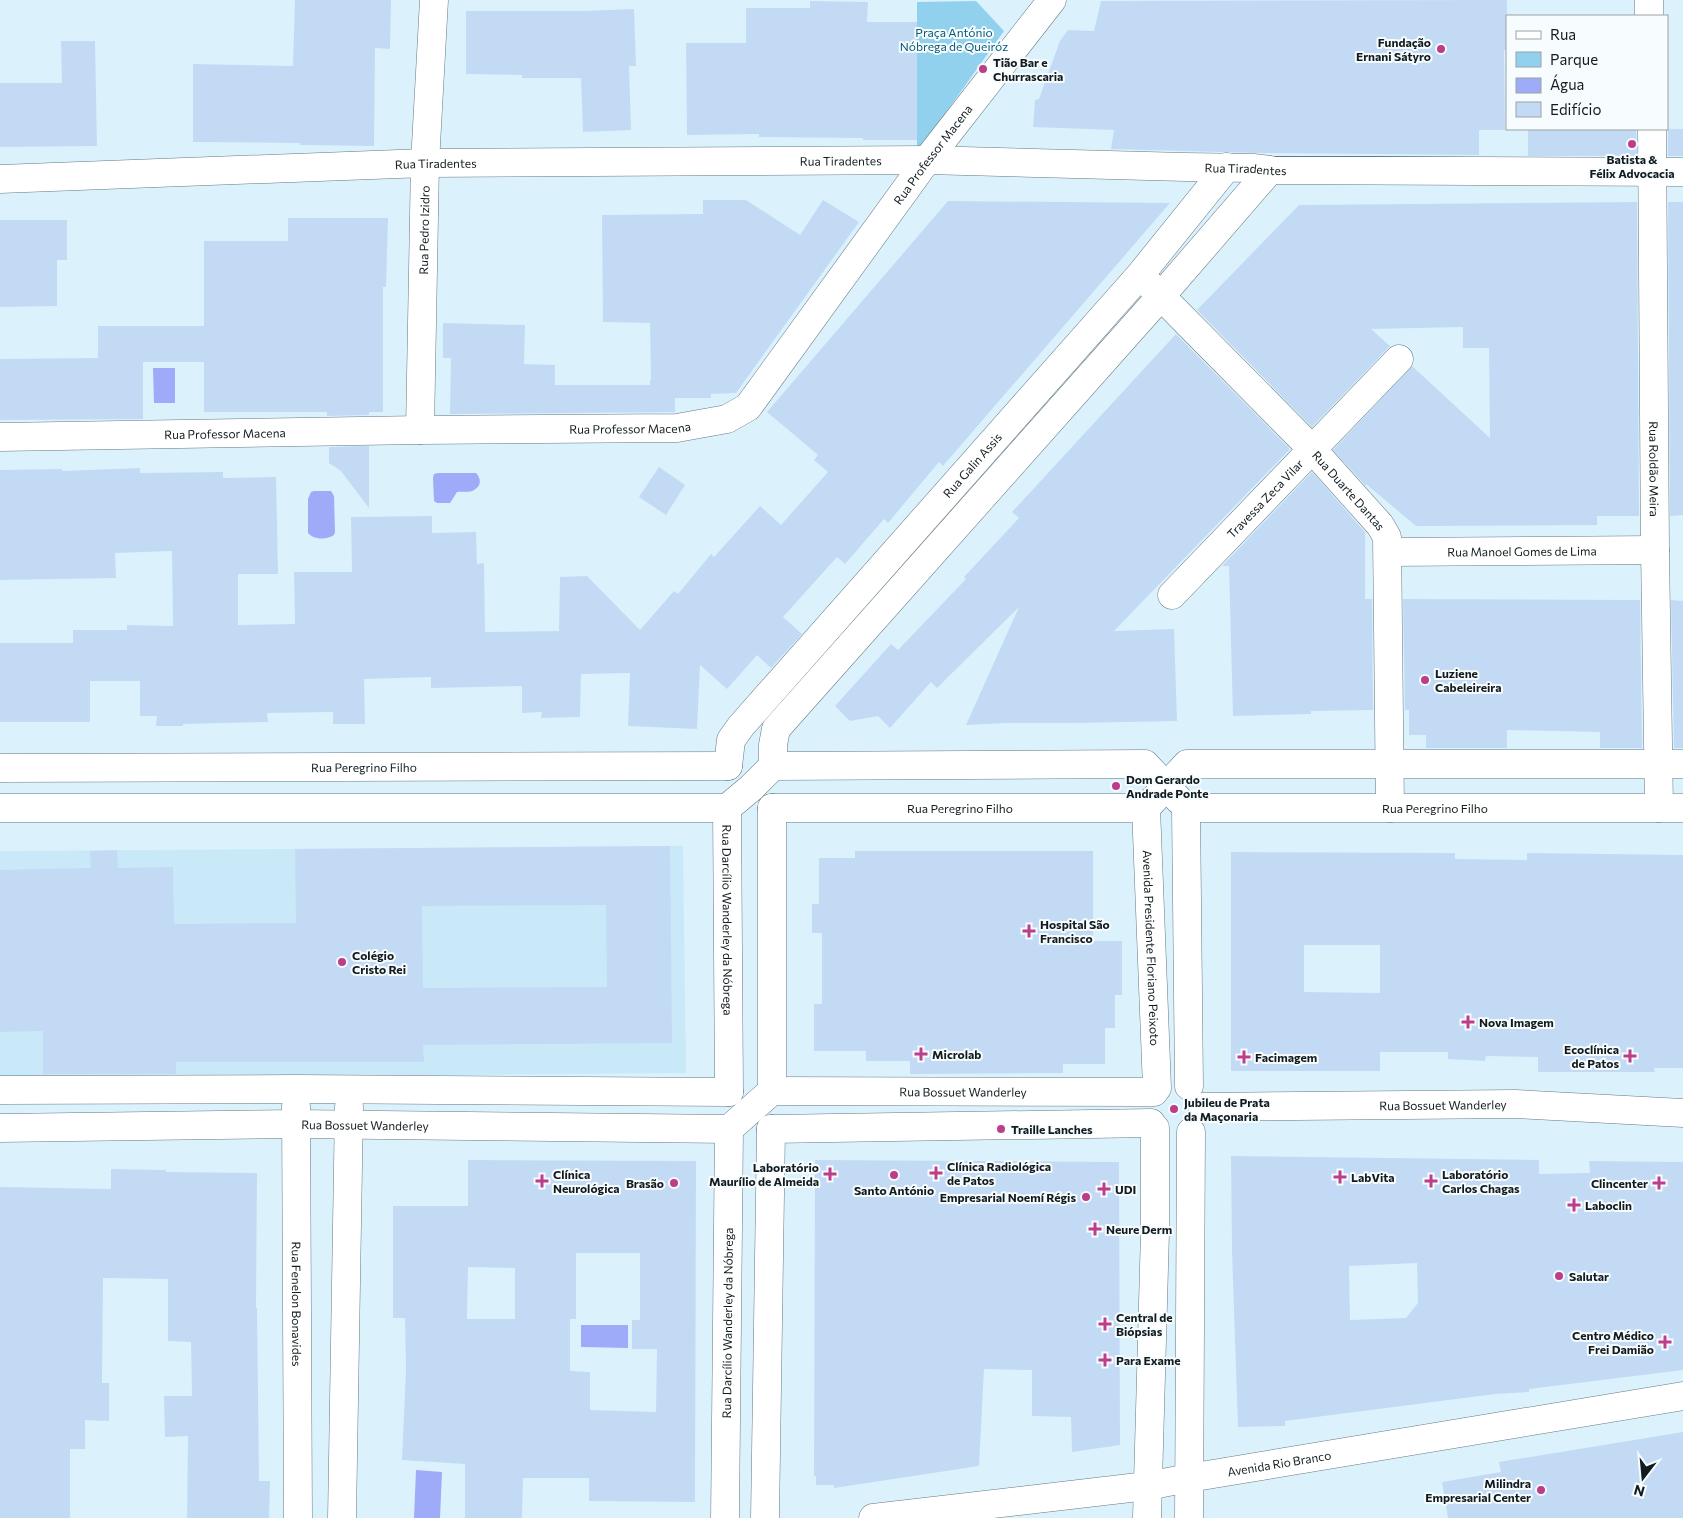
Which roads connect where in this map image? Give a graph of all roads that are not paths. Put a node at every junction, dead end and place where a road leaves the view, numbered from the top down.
1 (434, 0) edge
2 (1052, 0) edge
3 (1649, 0) edge
4 (1649, 15) edge
5 (1652, 130) edge
6 (927, 160) junction
7 (425, 163) junction
8 (1227, 167) junction
9 (1270, 170) junction
10 (1683, 172) edge
11 (1653, 173) junction
12 (0, 179) edge
13 (1140, 275) junction
14 (1161, 296) junction
15 (1399, 359) dead end
16 (420, 430) junction
17 (0, 437) edge
18 (1311, 448) junction
19 (1655, 550) junction
20 (1388, 552) junction
21 (1172, 595) dead end
22 (1671, 764) edge
23 (1390, 765) junction
24 (728, 766) junction
25 (772, 766) junction
26 (0, 768) edge
27 (1165, 786) junction
28 (751, 788) junction
29 (0, 808) edge
30 (726, 808) junction
31 (772, 808) junction
32 (1146, 808) junction
33 (1186, 808) junction
34 (1390, 808) junction
35 (1671, 808) edge
36 (296, 1089) junction
37 (0, 1090) edge
38 (349, 1090) junction
39 (1155, 1090) junction
40 (772, 1091) junction
41 (729, 1092) junction
42 (1196, 1096) junction
43 (750, 1110) junction
44 (1683, 1113) edge
45 (296, 1124) junction
46 (349, 1125) junction
47 (1153, 1126) junction
48 (0, 1128) edge
49 (729, 1129) junction
50 (771, 1129) junction
51 (1191, 1132) junction
52 (1683, 1396) edge
53 (1189, 1478) junction
54 (1147, 1486) junction
55 (298, 1518) edge
56 (342, 1518) edge
57 (725, 1518) edge
58 (765, 1518) edge
59 (874, 1518) edge
60 (1146, 1518) edge
61 (1189, 1518) edge

1 - 7 street, Rua Pedro Izidro
2 - 6 street, Rua Professor Macena
3 - 4 street
5 - 11 street, Rua Roldão Meira
6 - 7 street, Rua Tiradentes
6 - 8 street, Rua Tiradentes
6 - 16 street, Rua Professor Macena
7 - 12 street, Rua Tiradentes
7 - 16 street, Rua Pedro Izidro
8 - 9 street, Rua Tiradentes
8 - 13 street, Rua Galin Assis
9 - 11 street, Rua Tiradentes
9 - 14 street
10 - 11 street, Rua Tiradentes
11 - 19 street, Rua Roldão Meira
13 - 14 street, Rua Duarte Dantas
13 - 24 street, Rua Galin Assis
14 - 18 street, Rua Duarte Dantas
14 - 25 street
15 - 18 street, Travessa Zeca Vilar
16 - 17 street, Rua Professor Macena
18 - 20 street, Rua Duarte Dantas
18 - 21 street, Travessa Zeca Vilar
19 - 20 street, Rua Manoel Gomes de Lima
19 - 22 street, Rua Roldão Meira
20 - 23 street, Rua Duarte Dantas
22 - 23 street
22 - 35 street, Rua Roldão Meira
23 - 27 street
23 - 34 street, Rua Duarte Dantas
24 - 26 street, Rua Peregrino Filho
24 - 28 street
25 - 27 street
25 - 28 street
27 - 32 street
27 - 33 street
28 - 30 street
28 - 31 street
29 - 30 street
30 - 41 street, Rua Darcílio Wanderley da Nóbrega
31 - 32 street, Rua Peregrino Filho
31 - 40 street
32 - 39 street, Avenida Presidente Floriano Peixoto
33 - 34 street, Rua Peregrino Filho
33 - 42 street
34 - 35 street, Rua Peregrino Filho
36 - 37 street
36 - 38 street
36 - 45 street, Rua Fenelon Bonavides
38 - 41 street
38 - 46 street
39 - 40 street, Rua Bossuet Wanderley
39 - 42 street
39 - 47 street
40 - 43 street
41 - 43 street
42 - 44 street, Rua Bossuet Wanderley
42 - 51 street
43 - 49 street
43 - 50 street
45 - 46 street, Rua Bossuet Wanderley
45 - 48 street, Rua Bossuet Wanderley
45 - 55 street, Rua Fenelon Bonavides
46 - 49 street, Rua Bossuet Wanderley
46 - 56 street
47 - 50 street
47 - 51 street
47 - 54 street
49 - 57 street, Rua Darcílio Wanderley da Nóbrega
50 - 58 street
51 - 53 street
52 - 53 street, Avenida Rio Branco
53 - 54 street, Avenida Rio Branco
53 - 61 street
54 - 59 street, Avenida Rio Branco
54 - 60 street

